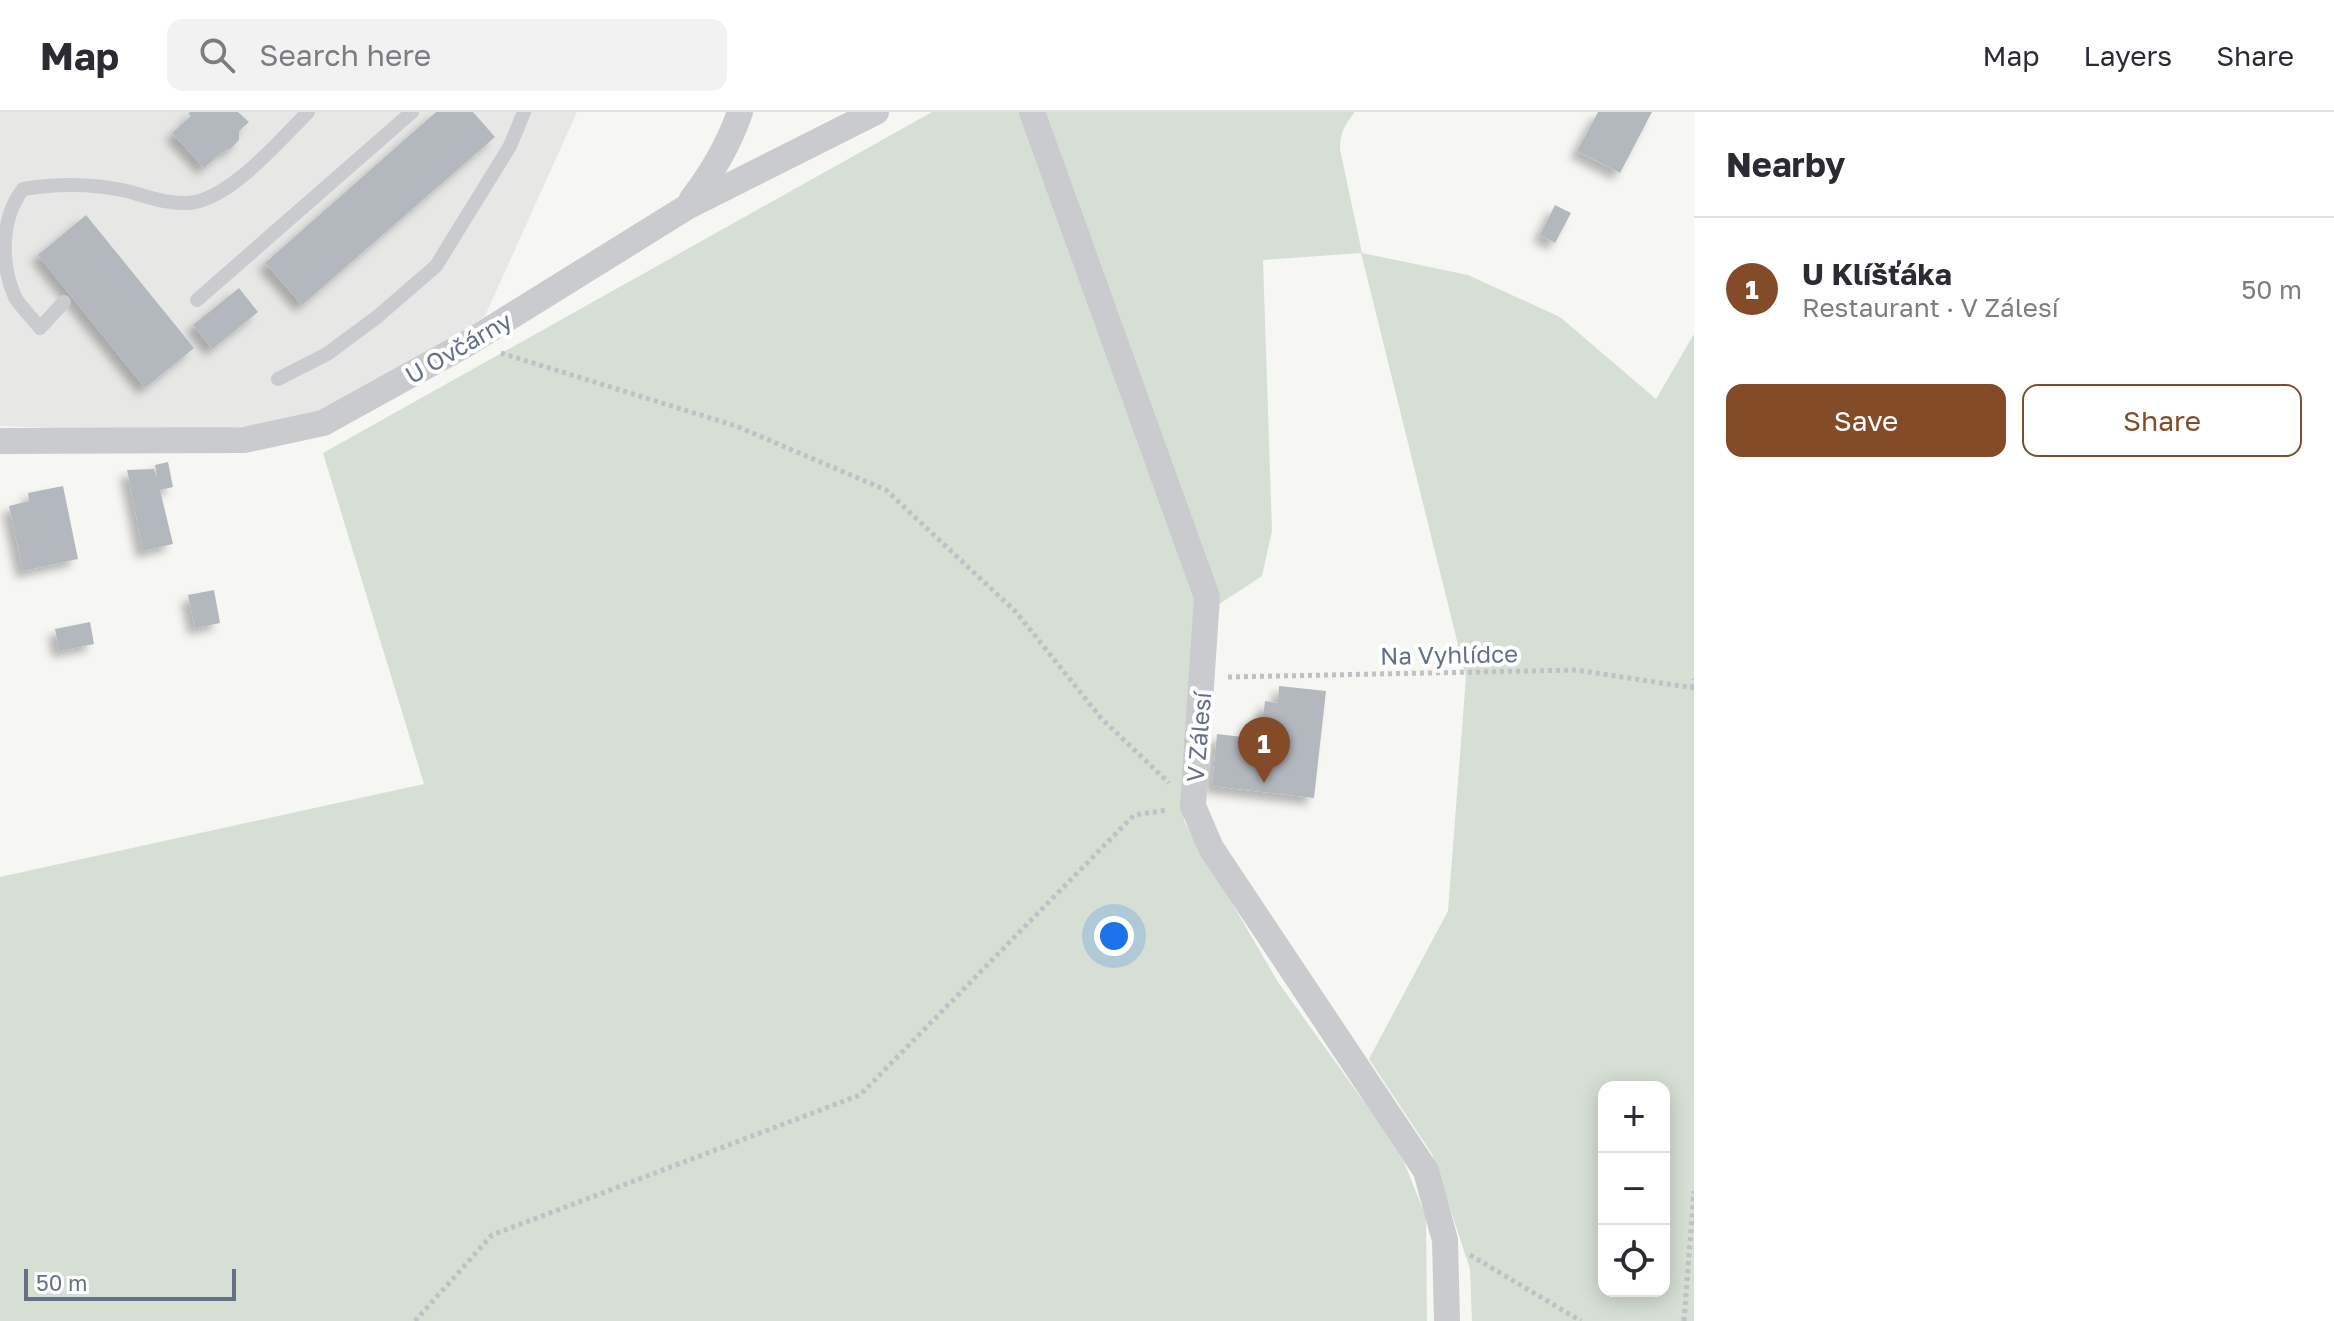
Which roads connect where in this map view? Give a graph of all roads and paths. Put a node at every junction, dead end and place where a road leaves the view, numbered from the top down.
1 (308, 112) edge
2 (412, 112) edge
3 (524, 112) edge
4 (876, 112) edge
5 (1032, 112) edge
6 (737, 121) edge
7 (776, 160) junction
8 (687, 207) junction
9 (197, 300) dead end
10 (64, 302) dead end
11 (468, 343) junction
12 (278, 379) dead end
13 (0, 441) edge
14 (1203, 678) junction
15 (1694, 679) edge
16 (1693, 688) edge
17 (1193, 806) junction
18 (1694, 1191) edge
19 (1445, 1240) junction
20 (415, 1321) edge
21 (1447, 1321) edge
22 (1581, 1321) edge
23 (1684, 1321) edge

1 - 10 lane
2 - 9 lane
3 - 12 lane
4 - 7 street, U Ovčárny
5 - 14 street, V Zálesí
6 - 7 street
6 - 8 street
7 - 8 street, U Ovčárny
8 - 11 street, U Ovčárny
11 - 13 street, U Ovčárny
11 - 17 path
14 - 16 path, Na Vyhlídce
14 - 17 street, V Zálesí
15 - 16 path
17 - 19 street, V Zálesí
17 - 20 path
18 - 23 path
19 - 21 street, V Zálesí
19 - 22 path

